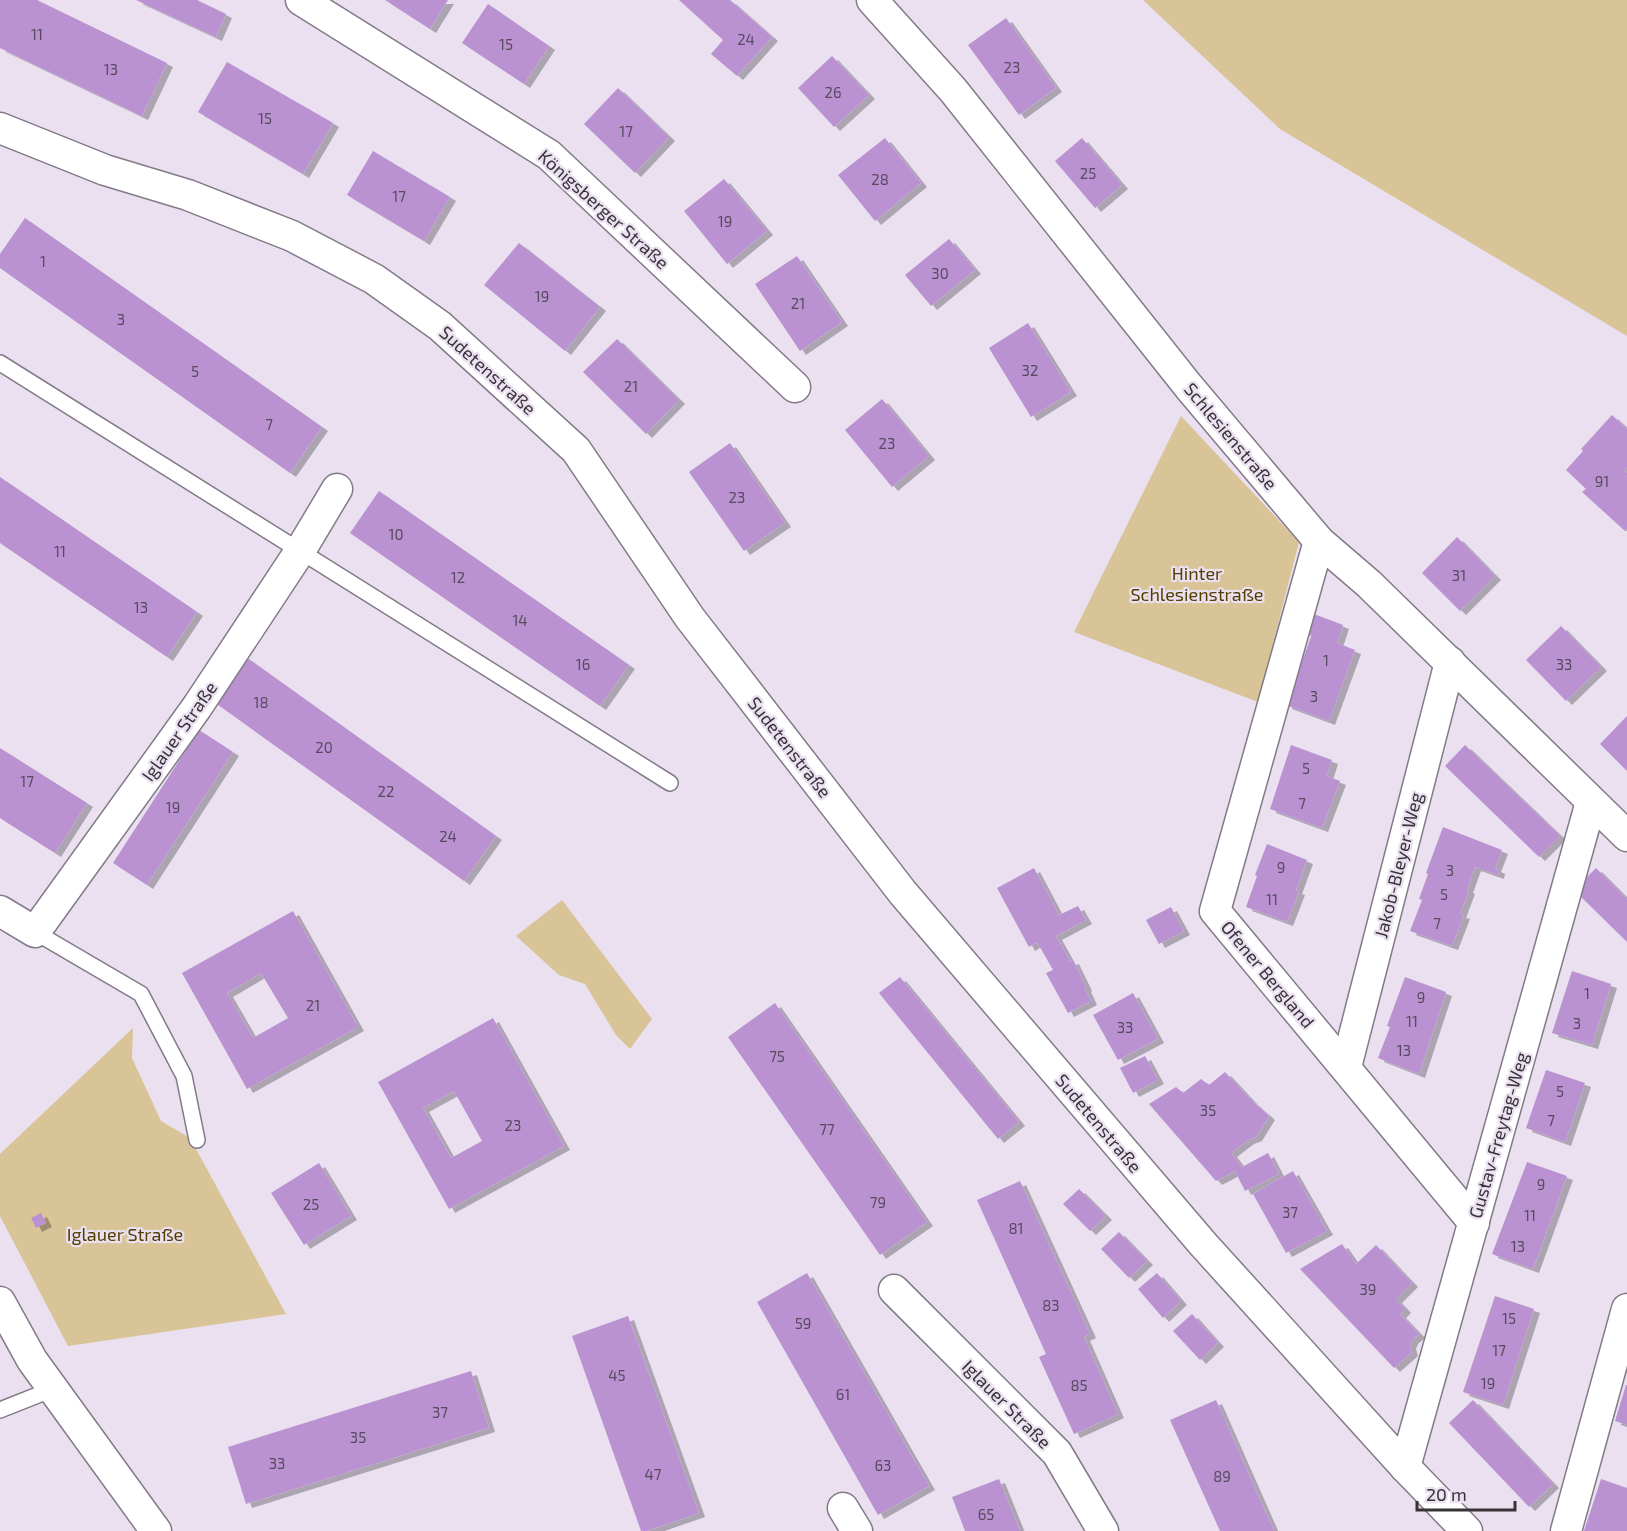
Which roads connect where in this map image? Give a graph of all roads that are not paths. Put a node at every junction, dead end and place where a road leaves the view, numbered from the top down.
1 (301, 0) edge
2 (872, 0) edge
3 (0, 128) edge
4 (0, 363) edge
5 (795, 387) dead end
6 (336, 489) dead end
7 (1319, 541) junction
8 (300, 551) junction
9 (1450, 662) junction
10 (670, 783) dead end
11 (1591, 802) junction
12 (1627, 837) edge
13 (0, 911) edge
14 (36, 933) junction
15 (1346, 1067) junction
16 (197, 1140) dead end
17 (1474, 1222) junction
18 (894, 1290) dead end
19 (0, 1302) edge
20 (1627, 1309) edge
21 (53, 1389) junction
22 (0, 1410) edge
23 (1406, 1467) junction
24 (156, 1531) edge
25 (1103, 1531) edge
26 (1467, 1531) edge
27 (1566, 1531) edge

1 - 5 street, Königsberger Straße
2 - 7 street, Schlesienstraße
3 - 23 street, Sudetenstraße
4 - 8 lane
6 - 8 street, Iglauer Straße
7 - 9 street, Schlesienstraße
7 - 15 street, Ofener Bergland
8 - 10 lane
8 - 14 street, Iglauer Straße
9 - 11 street, Schlesienstraße
9 - 15 street, Jakob-Bleyer-Weg
11 - 12 street, Schlesienstraße
11 - 17 street, Gustav-Freytag-Weg
13 - 14 street
14 - 16 lane
15 - 17 street, Ofener Bergland
17 - 23 street, Gustav-Freytag-Weg
18 - 25 street, Iglauer Straße
19 - 21 street
20 - 27 street
21 - 22 lane
21 - 24 street
23 - 26 street, Sudetenstraße

